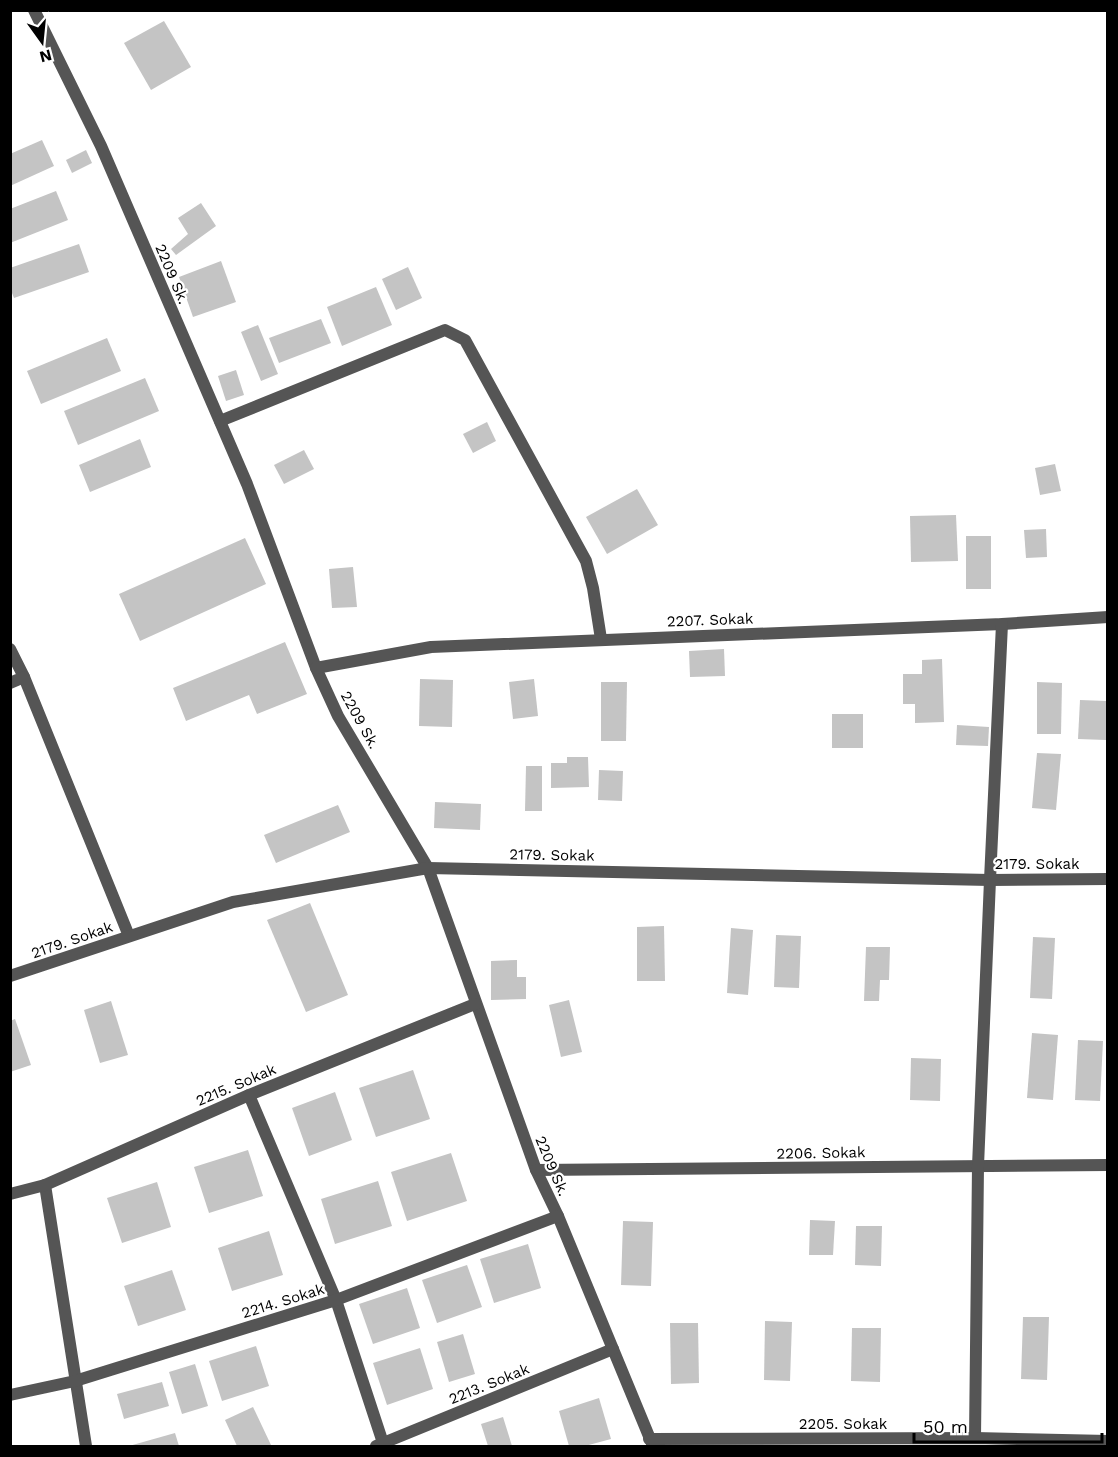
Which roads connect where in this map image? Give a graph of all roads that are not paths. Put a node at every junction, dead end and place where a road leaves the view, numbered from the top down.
1 (34, 10) edge
2 (220, 422) junction
3 (1107, 617) edge
4 (1002, 624) junction
5 (601, 639) junction
6 (10, 649) edge
7 (316, 668) junction
8 (24, 677) junction
9 (10, 683) edge
10 (428, 868) junction
11 (1107, 879) edge
12 (990, 880) junction
13 (129, 936) junction
14 (10, 976) edge
15 (475, 1004) junction
16 (249, 1095) junction
17 (1107, 1165) edge
18 (978, 1166) junction
19 (536, 1170) junction
20 (45, 1185) junction
21 (10, 1194) edge
22 (558, 1216) junction
23 (336, 1300) junction
24 (613, 1350) junction
25 (75, 1381) junction
26 (10, 1395) edge
27 (975, 1438) junction
28 (1107, 1442) edge
29 (651, 1443) edge
30 (86, 1446) edge
31 (381, 1446) edge

1 - 2 street, 2209 Sk.
2 - 5 street
2 - 7 street, 2209 Sk.
3 - 4 street, 2207. Sokak
4 - 5 street, 2207. Sokak
4 - 12 street
5 - 7 street, 2207. Sokak
6 - 8 street
7 - 10 street, 2209 Sk.
8 - 9 street
8 - 13 street
10 - 12 street, 2179. Sokak
10 - 13 street, 2179. Sokak
10 - 15 street, 2209 Sk.
11 - 12 street, 2179. Sokak
12 - 18 street
13 - 14 street, 2179. Sokak
15 - 16 street, 2215. Sokak
15 - 19 street, 2209 Sk.
16 - 20 street, 2215. Sokak
16 - 23 street
17 - 18 street, 2206. Sokak
18 - 19 street, 2206. Sokak
18 - 27 street
19 - 22 street, 2209 Sk.
20 - 21 street, 2215. Sokak
20 - 25 street
22 - 23 street, 2214. Sokak
22 - 24 street, 2209 Sk.
23 - 25 street, 2214. Sokak
23 - 31 street
24 - 29 street, 2209 Sk.
24 - 31 street, 2213. Sokak
25 - 26 street, 2214. Sokak
25 - 30 street
27 - 28 street, 2205. Sokak
27 - 29 street, 2205. Sokak

